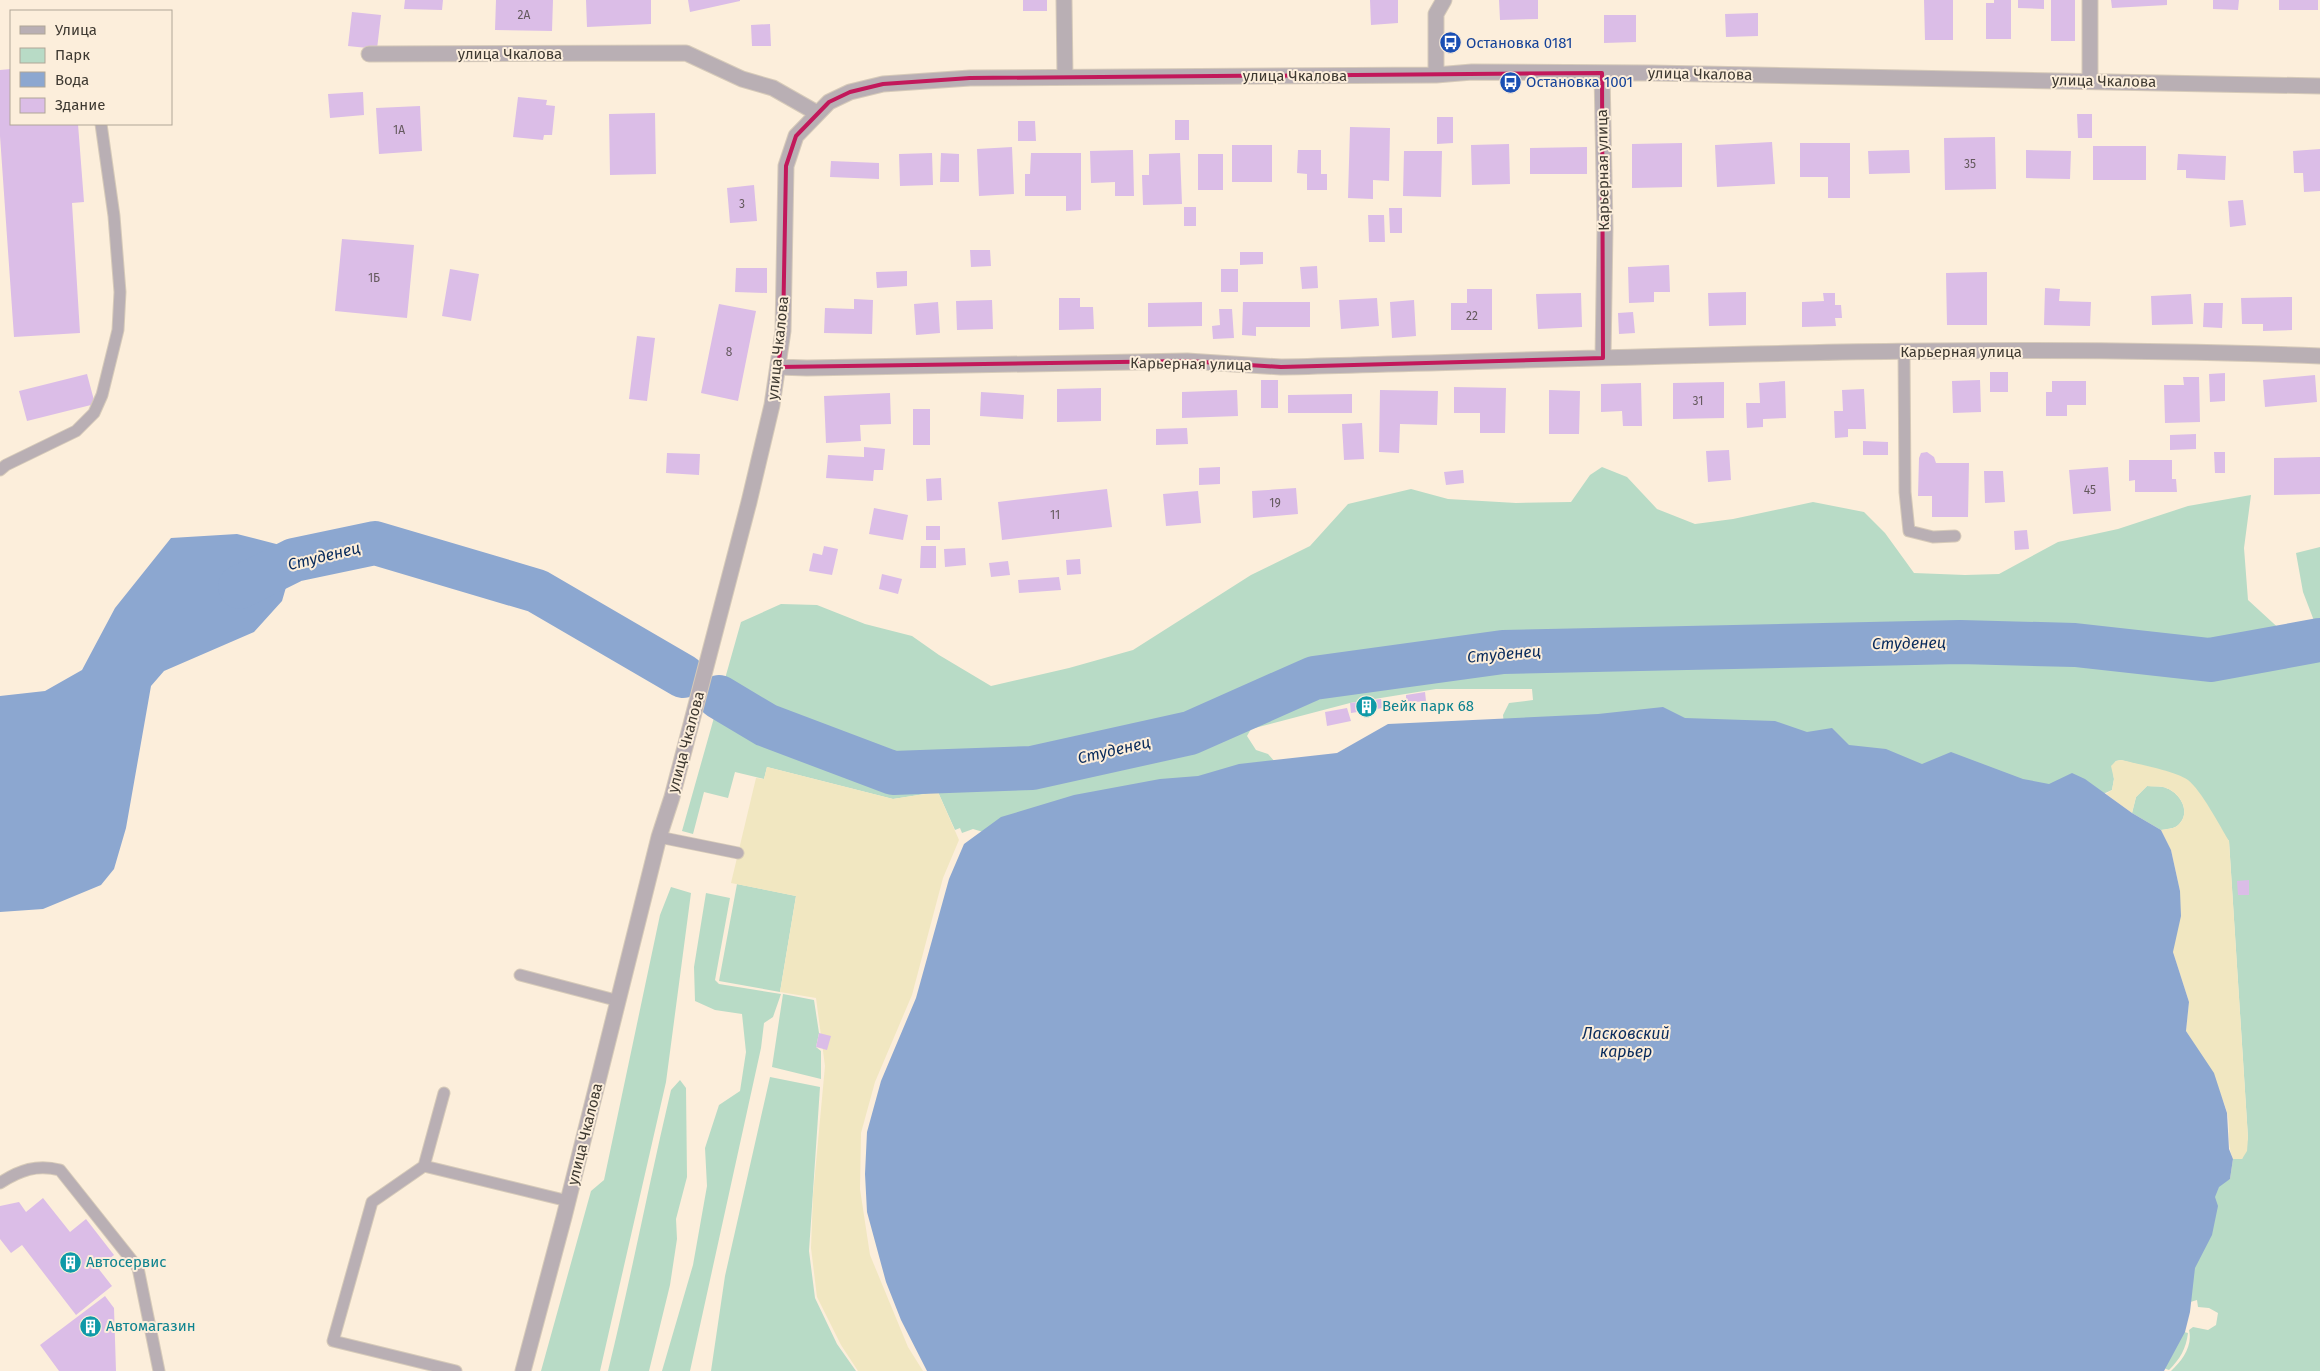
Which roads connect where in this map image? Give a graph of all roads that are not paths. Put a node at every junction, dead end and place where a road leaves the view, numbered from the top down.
1 (1064, 0) edge
2 (1444, 0) edge
3 (2090, 0) edge
4 (369, 54) dead end
5 (1602, 73) junction
6 (1436, 75) junction
7 (1065, 76) junction
8 (2090, 81) junction
9 (2320, 86) edge
10 (817, 113) junction
11 (102, 125) edge
12 (1904, 351) junction
13 (2320, 356) edge
14 (1603, 358) junction
15 (778, 367) junction
16 (0, 470) edge
17 (1954, 536) dead end
18 (660, 837) junction
19 (738, 853) dead end
20 (520, 975) dead end
21 (619, 1001) junction
22 (444, 1093) dead end
23 (424, 1166) junction
24 (0, 1184) edge
25 (568, 1201) junction
26 (159, 1371) edge
27 (456, 1371) edge
28 (523, 1371) edge

1 - 7 street
2 - 6 street
3 - 8 street
4 - 10 street, улица Чкалова
5 - 6 street, улица Чкалова
5 - 8 street, улица Чкалова
5 - 14 street, Карьерная улица
6 - 7 street, улица Чкалова
7 - 10 street, улица Чкалова
8 - 9 street, улица Чкалова
10 - 15 street, улица Чкалова
11 - 16 lane
12 - 13 street, Карьерная улица
12 - 14 street, Карьерная улица
12 - 17 lane
14 - 15 street, Карьерная улица
15 - 18 street, улица Чкалова
18 - 19 lane
18 - 21 street, улица Чкалова
20 - 21 lane
21 - 25 street, улица Чкалова
22 - 23 lane
23 - 25 lane
23 - 27 lane
24 - 26 lane
25 - 28 street, улица Чкалова

